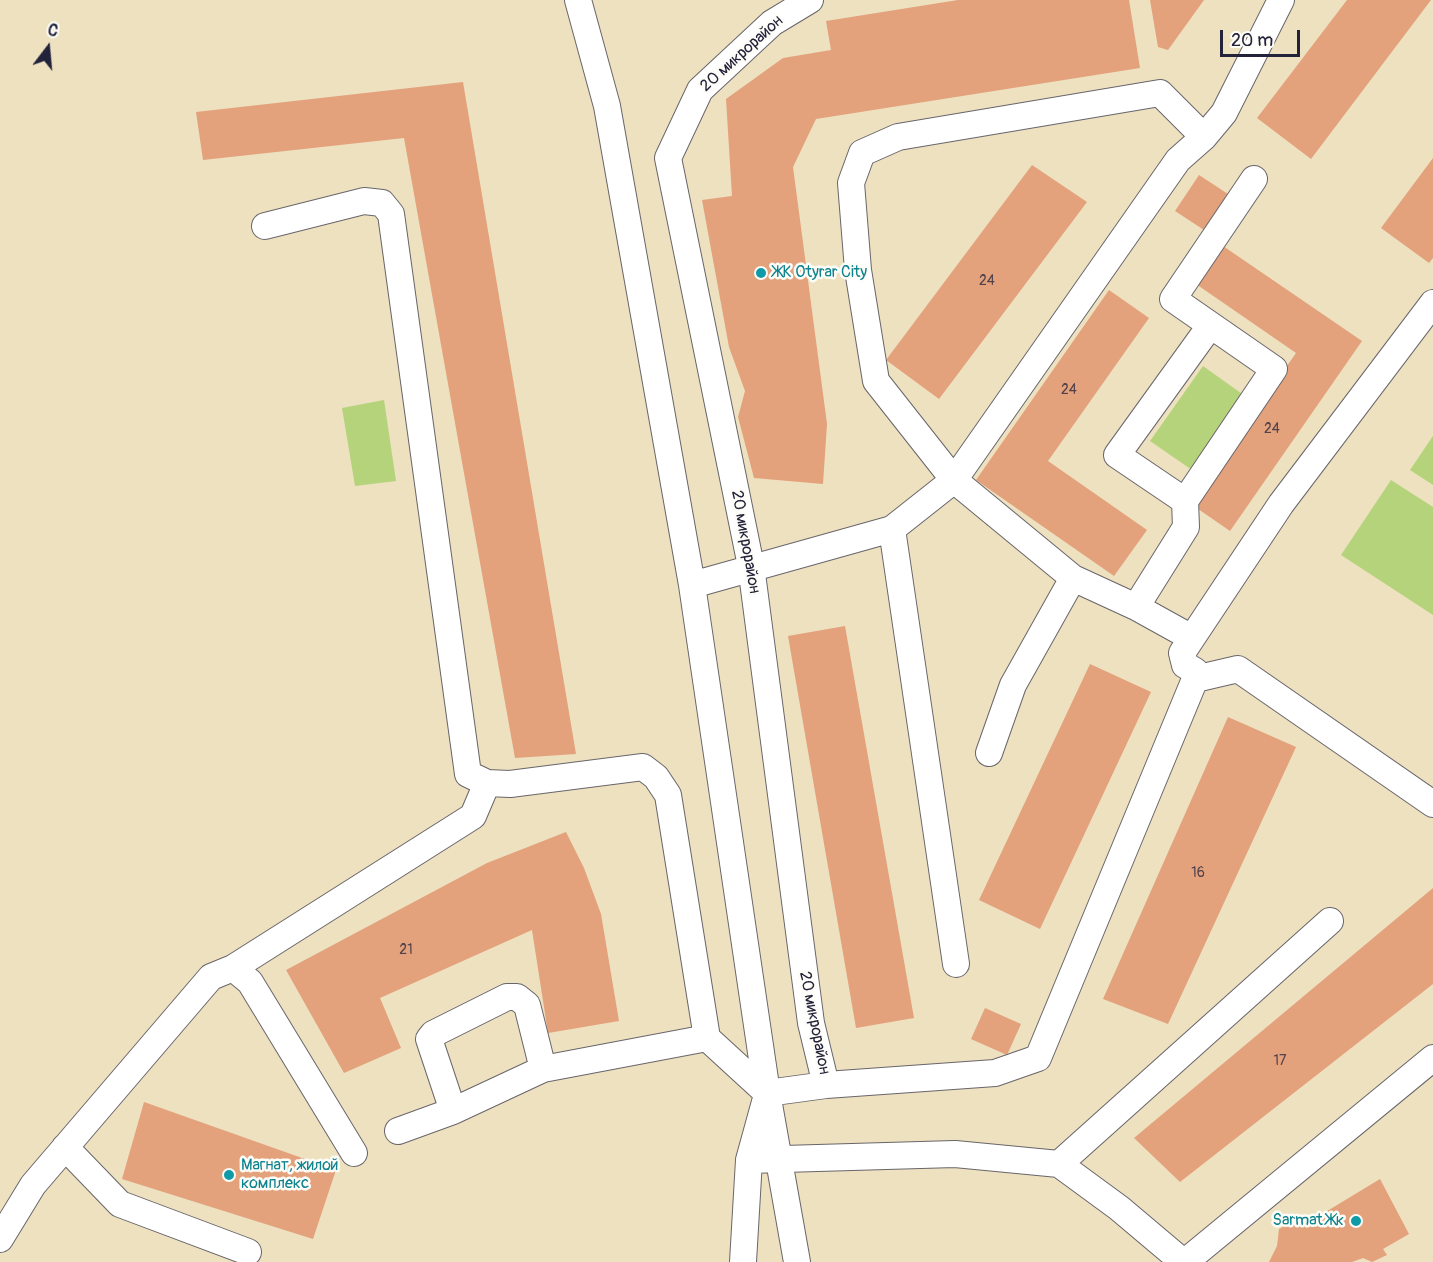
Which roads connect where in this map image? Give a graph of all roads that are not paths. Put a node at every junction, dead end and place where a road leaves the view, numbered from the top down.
1 (578, 0) edge
2 (810, 0) edge
3 (1281, 0) edge
4 (1204, 137) junction
5 (1254, 179) dead end
6 (265, 226) dead end
7 (1433, 303) edge
8 (1210, 326) junction
9 (954, 480) junction
10 (1185, 501) junction
11 (892, 529) junction
12 (751, 566) junction
13 (1073, 578) junction
14 (692, 585) junction
15 (1136, 607) junction
16 (1192, 638) junction
17 (1195, 679) junction
18 (988, 753) dead end
19 (487, 783) junction
20 (1433, 804) edge
21 (1330, 921) dead end
22 (956, 964) dead end
23 (233, 968) junction
24 (707, 1038) junction
25 (1433, 1058) edge
26 (543, 1069) junction
27 (826, 1085) junction
28 (767, 1094) junction
29 (453, 1112) junction
30 (398, 1131) dead end
31 (65, 1147) junction
32 (354, 1153) dead end
33 (779, 1159) junction
34 (749, 1160) junction
35 (1059, 1164) junction
36 (0, 1239) edge
37 (248, 1252) dead end
38 (743, 1262) edge
39 (797, 1262) edge
40 (1184, 1262) edge

1 - 14 street
2 - 12 street, 20 микрорайон
3 - 4 street
4 - 9 street
4 - 9 street
5 - 8 street
6 - 19 street
7 - 16 street
8 - 10 street
8 - 10 street
9 - 11 street
9 - 13 street
10 - 15 street
11 - 12 street
11 - 22 street
12 - 14 street
12 - 27 street, 20 микрорайон
13 - 15 street
13 - 18 street
14 - 28 street
15 - 16 street
16 - 17 street
17 - 20 street
17 - 27 street
19 - 23 street
19 - 24 street
21 - 35 street
23 - 31 street
23 - 32 street
24 - 26 street
24 - 28 street
25 - 40 street
26 - 29 street
26 - 29 street
27 - 28 street, 20 микрорайон
28 - 33 street
28 - 34 street
29 - 30 street
31 - 36 street
31 - 37 street
33 - 34 street
33 - 35 street
33 - 39 street
34 - 38 street
35 - 40 street

